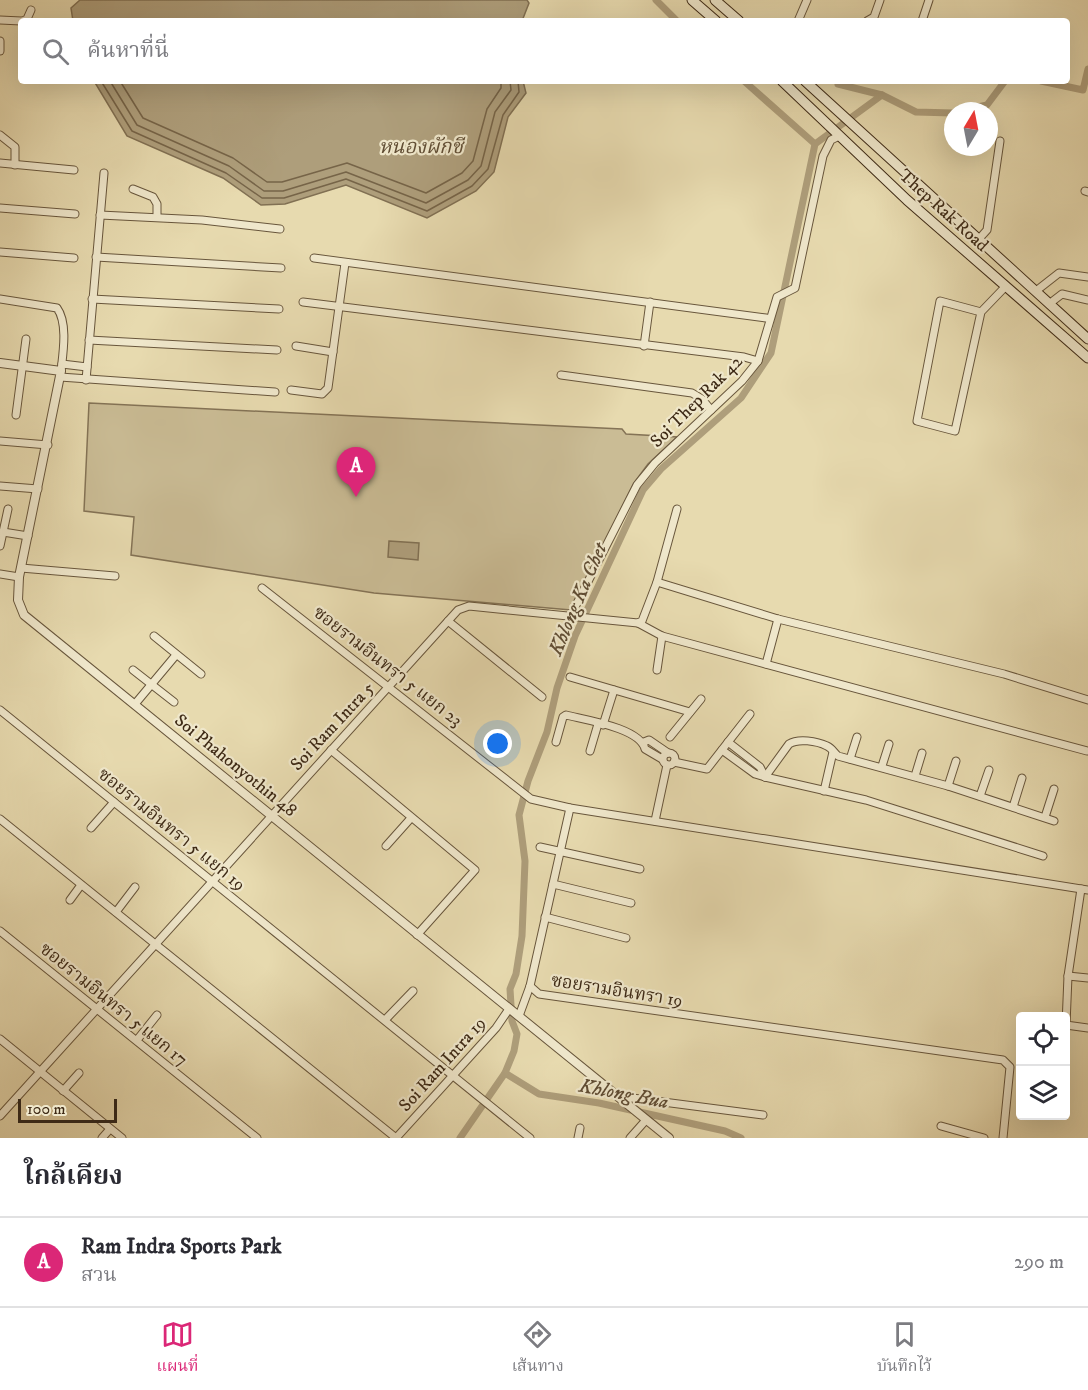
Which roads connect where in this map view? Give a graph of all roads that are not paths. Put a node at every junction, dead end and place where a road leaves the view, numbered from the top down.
1 (692, 0) edge
2 (715, 0) edge
3 (807, 0) edge
4 (880, 0) edge
5 (929, 0) edge
6 (31, 10) dead end
7 (27, 18) edge
8 (713, 18) edge
9 (736, 18) edge
10 (799, 18) edge
11 (872, 18) edge
12 (923, 18) edge
13 (0, 20) edge
14 (18, 21) edge
15 (0, 41) edge
16 (0, 51) edge
17 (785, 84) edge
18 (808, 84) edge
19 (0, 135) edge
20 (837, 135) junction
21 (1000, 141) dead end
22 (0, 164) edge
23 (15, 165) junction
24 (74, 170) dead end
25 (104, 173) dead end
26 (133, 189) dead end
27 (0, 208) edge
28 (75, 213) dead end
29 (100, 215) junction
30 (157, 218) junction
31 (280, 230) dead end
32 (978, 240) junction
33 (0, 252) edge
34 (96, 257) junction
35 (74, 258) dead end
36 (314, 258) dead end
37 (345, 263) junction
38 (281, 268) dead end
39 (1088, 277) edge
40 (1006, 286) junction
41 (1036, 291) junction
42 (0, 299) edge
43 (92, 299) junction
44 (1088, 300) edge
45 (303, 302) dead end
46 (650, 302) junction
47 (1049, 304) junction
48 (339, 308) junction
49 (279, 309) dead end
50 (981, 312) junction
51 (766, 318) dead end
52 (26, 339) dead end
53 (1088, 339) edge
54 (89, 340) junction
55 (296, 346) dead end
56 (644, 346) junction
57 (276, 350) dead end
58 (333, 352) junction
59 (740, 358) junction
60 (1088, 358) edge
61 (758, 361) junction
62 (0, 363) edge
63 (22, 366) junction
64 (87, 367) junction
65 (752, 369) junction
66 (61, 371) junction
67 (561, 375) dead end
68 (86, 380) junction
69 (291, 390) dead end
70 (275, 392) dead end
71 (711, 410) junction
72 (16, 416) dead end
73 (0, 441) edge
74 (48, 445) junction
75 (0, 486) edge
76 (38, 489) junction
77 (8, 509) dead end
78 (677, 509) dead end
79 (3, 521) edge
80 (3, 532) junction
81 (28, 536) junction
82 (0, 546) edge
83 (20, 573) junction
84 (0, 574) edge
85 (115, 576) dead end
86 (657, 582) junction
87 (262, 588) dead end
88 (570, 617) junction
89 (778, 619) junction
90 (448, 621) junction
91 (638, 623) junction
92 (153, 636) dead end
93 (662, 636) junction
94 (176, 655) junction
95 (766, 664) junction
96 (133, 670) dead end
97 (657, 670) dead end
98 (201, 674) dead end
99 (570, 677) dead end
100 (152, 684) junction
101 (389, 686) junction
102 (614, 690) junction
103 (542, 697) dead end
104 (701, 699) dead end
105 (1088, 700) edge
106 (174, 702) dead end
107 (135, 704) junction
108 (0, 710) edge
109 (690, 712) junction
110 (750, 714) dead end
111 (601, 724) junction
112 (670, 737) dead end
113 (857, 737) dead end
114 (556, 742) dead end
115 (644, 742) junction
116 (728, 742) junction
117 (890, 744) dead end
118 (331, 750) junction
119 (722, 750) junction
120 (590, 751) dead end
121 (1087, 751) edge
122 (833, 752) junction
123 (668, 753) junction
124 (922, 753) dead end
125 (850, 759) junction
126 (956, 760) dead end
127 (668, 762) junction
128 (882, 766) junction
129 (989, 770) dead end
130 (915, 776) junction
131 (765, 777) junction
132 (1022, 778) dead end
133 (948, 786) junction
134 (1054, 789) dead end
135 (824, 790) junction
136 (980, 796) junction
137 (114, 802) junction
138 (1013, 807) junction
139 (570, 808) junction
140 (271, 814) junction
141 (1045, 817) junction
142 (411, 818) junction
143 (0, 819) edge
144 (655, 821) junction
145 (1054, 821) dead end
146 (91, 828) dead end
147 (386, 846) dead end
148 (540, 847) dead end
149 (560, 852) junction
150 (1043, 856) dead end
151 (640, 869) dead end
152 (212, 881) junction
153 (553, 884) junction
154 (81, 885) junction
155 (135, 887) dead end
156 (1084, 889) edge
157 (70, 900) dead end
158 (631, 903) dead end
159 (116, 912) junction
160 (545, 917) junction
161 (0, 932) edge
162 (417, 935) junction
163 (626, 938) dead end
164 (157, 945) junction
165 (1068, 976) junction
166 (1088, 978) edge
167 (530, 986) junction
168 (413, 991) dead end
169 (509, 1009) junction
170 (97, 1010) junction
171 (157, 1015) dead end
172 (519, 1016) junction
173 (385, 1020) junction
174 (1088, 1028) edge
175 (137, 1040) junction
176 (1, 1042) edge
177 (41, 1072) junction
178 (79, 1073) dead end
179 (453, 1076) junction
180 (63, 1091) junction
181 (621, 1098) junction
182 (763, 1115) dead end
183 (0, 1116) edge
184 (644, 1118) junction
185 (941, 1126) dead end
186 (580, 1128) dead end
187 (110, 1129) junction
188 (102, 1138) edge
189 (122, 1138) edge
190 (257, 1138) edge
191 (396, 1138) edge
192 (530, 1138) edge
193 (578, 1138) edge
194 (630, 1138) edge
195 (669, 1138) edge
196 (984, 1138) edge
197 (1003, 1138) edge

1 - 8 main road
2 - 9 main road
3 - 10 street
4 - 11 street
5 - 12 street
6 - 7 street
13 - 14 street
15 - 16 street
17 - 20 main road, Thep Rak Road
18 - 32 main road, Thep Rak Road
19 - 23 street
20 - 40 main road, Thep Rak Road
20 - 61 street, Soi Thep Rak 42
21 - 32 street
22 - 23 street
23 - 24 street
25 - 29 street
26 - 30 street
27 - 28 street
29 - 30 street
29 - 34 street
30 - 31 street
32 - 41 main road, Thep Rak Road
33 - 35 street
34 - 38 street
34 - 43 street
36 - 37 street
37 - 46 street
37 - 48 street
39 - 41 street
40 - 50 street
40 - 60 main road, Thep Rak Road
41 - 47 main road, Thep Rak Road
42 - 66 street
43 - 49 street
43 - 54 street
44 - 47 street
45 - 48 street
46 - 51 street
46 - 56 street
47 - 53 main road, Thep Rak Road
48 - 56 street
48 - 58 street
50 - 50 street
52 - 63 street
54 - 57 street
54 - 64 street
55 - 58 street
56 - 59 street
58 - 69 street
59 - 61 street
59 - 65 street
61 - 65 street, Soi Thep Rak 42
62 - 63 street
63 - 66 street
63 - 72 street
64 - 66 street
64 - 68 street
65 - 71 street, Soi Thep Rak 42
66 - 68 street
66 - 74 street, Soi Phahonyothin 48
67 - 71 street
68 - 70 street
71 - 88 street, Soi Thep Rak 42
73 - 74 street
74 - 76 street, Soi Phahonyothin 48
75 - 76 street
76 - 81 street, Soi Phahonyothin 48
77 - 79 street
78 - 86 street
79 - 80 street
80 - 81 street
80 - 82 street
81 - 83 street, Soi Phahonyothin 48
83 - 84 street
83 - 85 street
83 - 107 street, Soi Phahonyothin 48
86 - 89 street
86 - 91 street
87 - 101 street, ซอยรามอินทรา 5 แยก 23
88 - 90 street, Soi Ram Intra 5
88 - 91 street, Soi Ram Intra 5
89 - 95 street
89 - 105 street
90 - 101 street, Soi Ram Intra 5
90 - 103 street
91 - 93 street
92 - 94 street
93 - 95 street
93 - 97 street
94 - 98 street
94 - 100 street
95 - 121 street
96 - 100 street
99 - 102 street
100 - 106 street
100 - 107 street
101 - 118 street, Soi Ram Intra 5
101 - 139 street, ซอยรามอินทรา 5 แยก 23
102 - 109 street
102 - 111 street
104 - 109 street
107 - 140 street, Soi Phahonyothin 48
108 - 137 street, ซอยรามอินทรา 5 แยก 19
109 - 112 street
110 - 116 street
111 - 114 street
111 - 115 street
111 - 120 street
113 - 125 street
115 - 123 street
115 - 127 street
116 - 119 street
116 - 131 street
117 - 128 street
118 - 140 street, Soi Ram Intra 5
118 - 142 street
119 - 127 street
119 - 131 street
122 - 125 street
122 - 131 street
122 - 135 street
123 - 127 street
123 - 127 street
124 - 130 street
125 - 128 street
126 - 133 street
127 - 144 street
128 - 130 street
129 - 136 street
130 - 133 street
131 - 135 street
132 - 138 street
133 - 136 street
134 - 141 street
135 - 150 street
136 - 138 street
137 - 146 street
137 - 152 street, ซอยรามอินทรา 5 แยก 19
138 - 141 street
139 - 144 street, ซอยรามอินทรา 5 แยก 23
139 - 149 street, ซอยรามอินทรา 19
140 - 152 street, Soi Ram Intra 5
140 - 162 street, Soi Phahonyothin 48
141 - 145 street
142 - 147 street
142 - 162 street
143 - 154 street
144 - 156 street, ซอยรามอินทรา 5 แยก 23
148 - 149 street
149 - 151 street
149 - 153 street, ซอยรามอินทรา 19
152 - 164 street, Soi Ram Intra 5
152 - 173 street, ซอยรามอินทรา 5 แยก 19
153 - 158 street
153 - 160 street, ซอยรามอินทรา 19
154 - 157 street
154 - 159 street
155 - 159 street
156 - 165 street
159 - 164 street
160 - 163 street
160 - 167 street, ซอยรามอินทรา 19
161 - 170 street, ซอยรามอินทรา 5 แยก 17
162 - 169 street, Soi Phahonyothin 48
164 - 170 street, Soi Ram Intra 5
164 - 191 street
165 - 166 street
165 - 174 street
167 - 172 street
167 - 197 street, ซอยรามอินทรา 19
168 - 173 street
169 - 172 street, Soi Phahonyothin 48
169 - 179 street, Soi Ram Intra 19
170 - 175 street, ซอยรามอินทรา 5 แยก 17
170 - 177 street, Soi Ram Intra 5
171 - 175 street
172 - 181 street, Soi Phahonyothin 48
173 - 179 street, ซอยรามอินทรา 5 แยก 19
175 - 190 street, ซอยรามอินทรา 5 แยก 17
176 - 177 street
177 - 180 street
177 - 183 street, Soi Ram Intra 5
178 - 180 street
179 - 191 street, Soi Ram Intra 19
179 - 192 street, ซอยรามอินทรา 5 แยก 19
180 - 187 street
181 - 182 street
181 - 184 street, Soi Phahonyothin 48
184 - 194 street
184 - 195 street, Soi Phahonyothin 48
185 - 196 street
186 - 193 street
187 - 188 street
187 - 189 street

